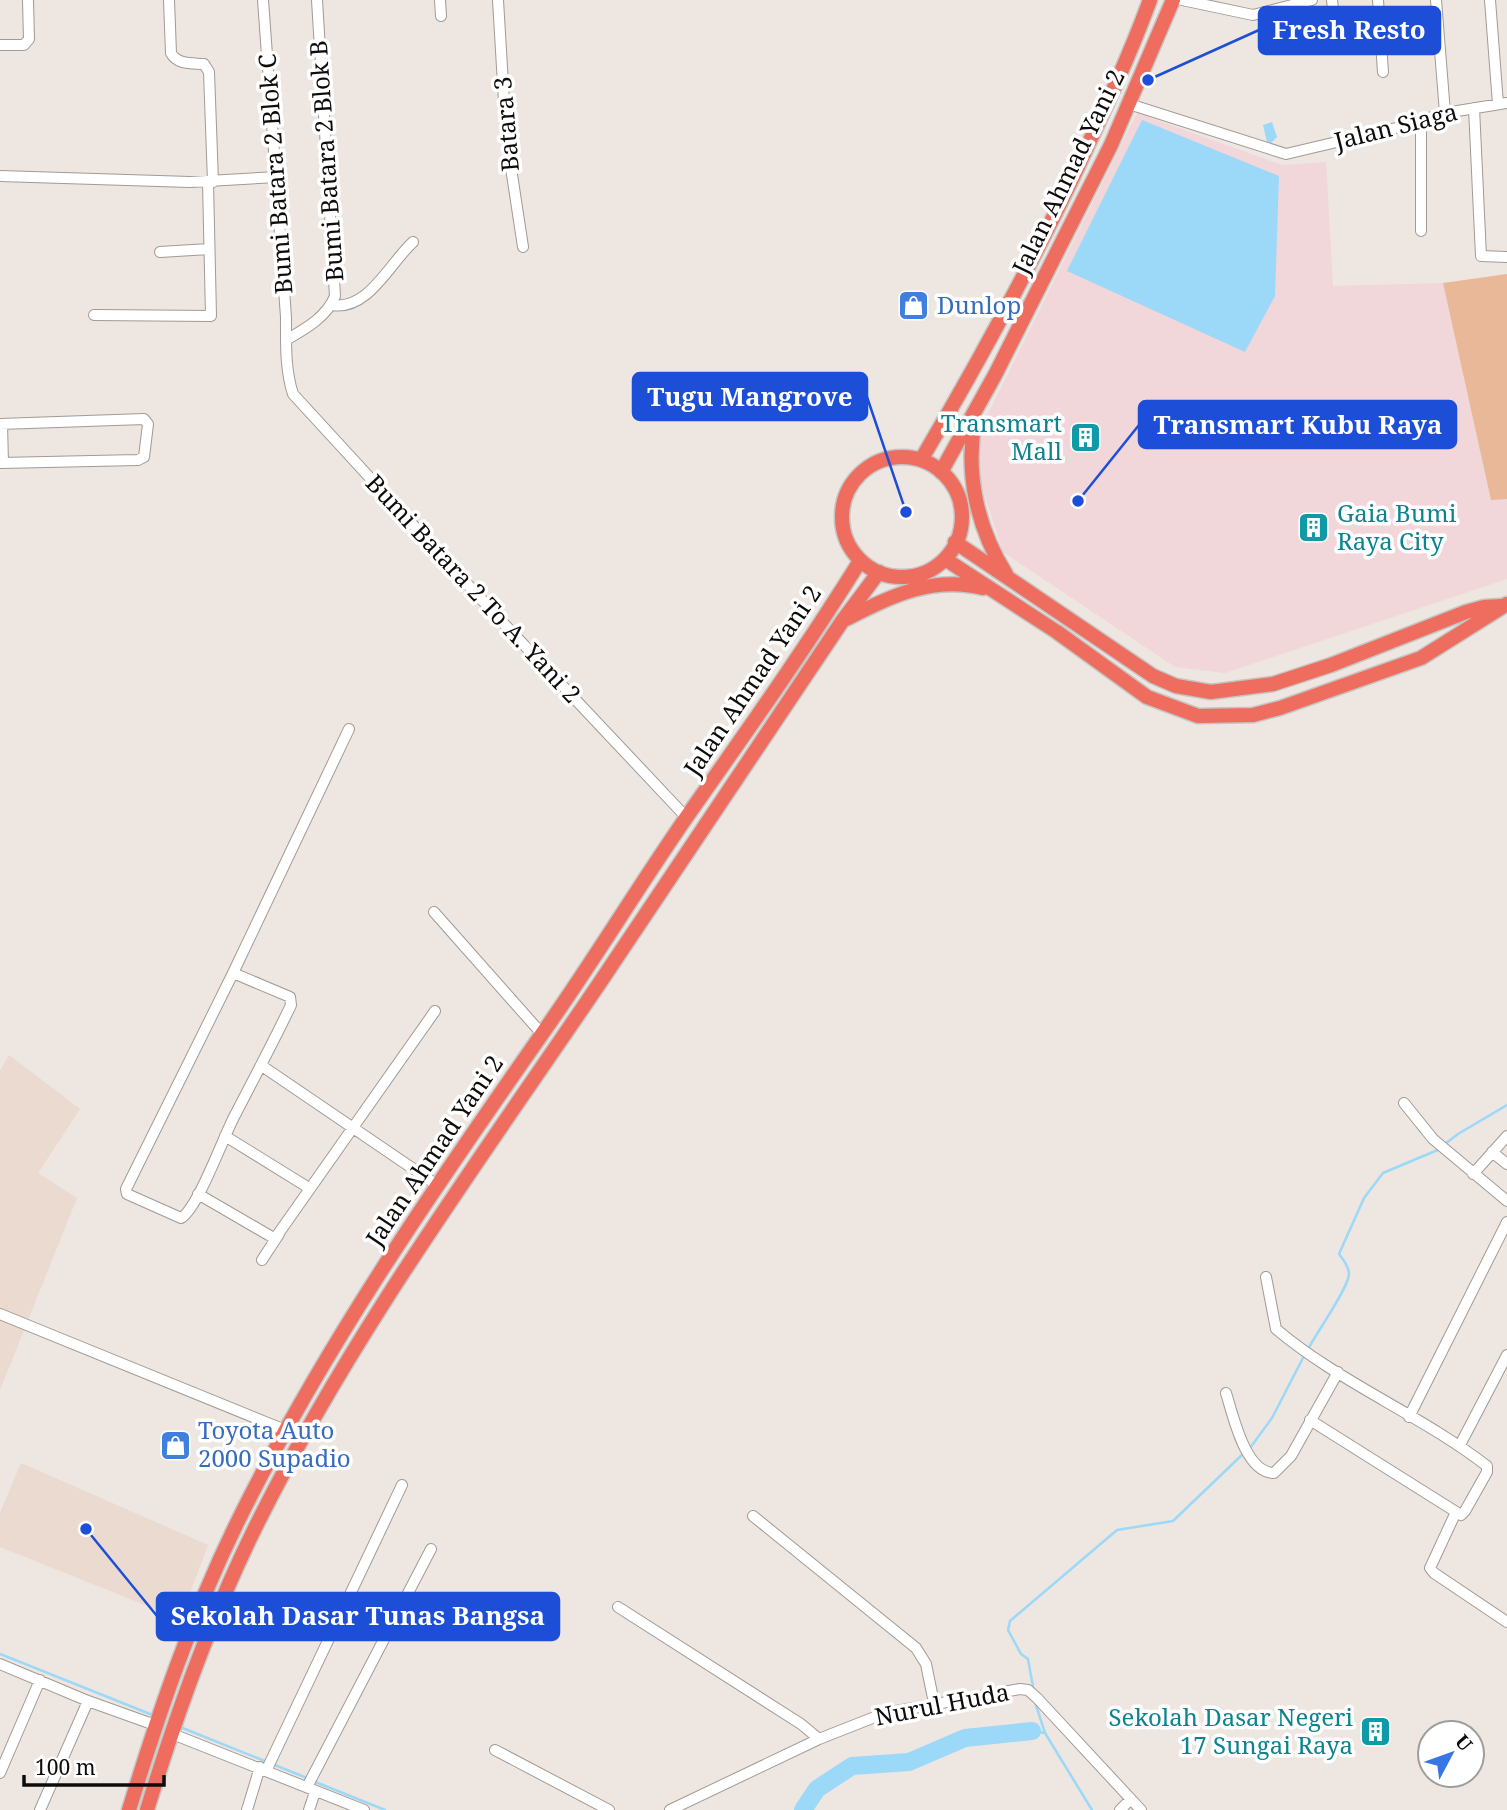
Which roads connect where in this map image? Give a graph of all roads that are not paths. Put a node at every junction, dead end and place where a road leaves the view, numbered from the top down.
1 (28, 0) edge
2 (169, 0) edge
3 (263, 0) edge
4 (317, 0) edge
5 (440, 0) edge
6 (498, 0) edge
7 (1150, 0) edge
8 (1173, 0) edge
9 (1182, 0) edge
10 (1312, 0) edge
11 (1332, 0) edge
12 (1378, 0) edge
13 (1436, 0) edge
14 (1490, 0) edge
15 (441, 16) dead end
16 (1337, 45) dead end
17 (0, 46) edge
18 (1383, 72) dead end
19 (1129, 104) junction
20 (1502, 104) edge
21 (1475, 108) junction
22 (1445, 113) junction
23 (1421, 121) junction
24 (0, 176) edge
25 (276, 177) junction
26 (210, 182) junction
27 (1421, 231) dead end
28 (413, 242) dead end
29 (523, 247) dead end
30 (209, 249) junction
31 (160, 252) dead end
32 (1507, 257) edge
33 (332, 305) junction
34 (94, 315) dead end
35 (286, 344) junction
36 (977, 408) junction
37 (1, 424) edge
38 (921, 460) junction
39 (2, 463) edge
40 (941, 472) junction
41 (955, 542) junction
42 (945, 559) junction
43 (860, 561) junction
44 (879, 572) junction
45 (1007, 576) junction
46 (995, 591) junction
47 (1504, 605) edge
48 (843, 620) junction
49 (349, 729) dead end
50 (687, 818) junction
51 (434, 912) dead end
52 (233, 973) junction
53 (435, 1011) dead end
54 (542, 1034) junction
55 (262, 1066) junction
56 (1404, 1103) dead end
57 (352, 1128) junction
58 (225, 1136) junction
59 (1507, 1136) edge
60 (1492, 1152) junction
61 (1507, 1164) edge
62 (1473, 1174) junction
63 (437, 1185) junction
64 (309, 1188) junction
65 (198, 1195) junction
66 (1507, 1201) edge
67 (1507, 1222) edge
68 (280, 1233) junction
69 (262, 1260) dead end
70 (1266, 1277) dead end
71 (0, 1314) edge
72 (1507, 1355) edge
73 (1338, 1371) junction
74 (1227, 1393) dead end
75 (1409, 1417) junction
76 (1310, 1420) junction
77 (285, 1430) junction
78 (1460, 1445) junction
79 (402, 1485) dead end
80 (1456, 1512) junction
81 (753, 1516) dead end
82 (431, 1549) dead end
83 (618, 1607) dead end
84 (1507, 1622) edge
85 (0, 1664) edge
86 (40, 1680) junction
87 (88, 1701) junction
88 (934, 1703) junction
89 (155, 1725) junction
90 (170, 1732) junction
91 (819, 1740) junction
92 (495, 1750) dead end
93 (263, 1768) junction
94 (0, 1773) edge
95 (311, 1790) junction
96 (1131, 1799) junction
97 (40, 1810) edge
98 (129, 1810) edge
99 (147, 1810) edge
100 (247, 1810) edge
101 (309, 1810) edge
102 (364, 1810) edge
103 (609, 1810) edge
104 (670, 1810) edge
105 (1120, 1810) edge
106 (1140, 1810) edge

1 - 17 street
2 - 26 street
3 - 25 street, Bumi Batara 2 Blok C
4 - 33 street, Bumi Batara 2 Blok B
5 - 15 street
6 - 29 street, Batara 3
7 - 38 highway, Jalan Ahmad Yani 2
8 - 19 highway, Jalan Ahmad Yani 2
9 - 10 street
11 - 16 street
12 - 18 street
13 - 22 street
14 - 20 street
19 - 23 street, Jalan Siaga
19 - 36 highway, Jalan Ahmad Yani 2
20 - 21 street, Jalan Siaga
21 - 22 street, Jalan Siaga
21 - 32 street
22 - 23 street, Jalan Siaga
23 - 27 street
24 - 26 street
25 - 26 street
25 - 35 street, Bumi Batara 2 Blok C
26 - 30 street
28 - 33 street
30 - 31 street
30 - 34 street
33 - 35 street, Bumi Batara 2 Blok B
35 - 50 street, Bumi Batara 2 To A. Yani 2
36 - 40 highway, Jalan Ahmad Yani 2
36 - 45 highway
37 - 39 street
37 - 39 street
38 - 40 highway
38 - 43 highway
40 - 41 highway
41 - 42 highway
41 - 45 highway
42 - 44 highway
42 - 46 highway
43 - 44 highway
43 - 50 highway, Jalan Ahmad Yani 2
44 - 48 highway, Jalan Ahmad Yani 2
45 - 47 highway
46 - 47 highway
46 - 48 highway
48 - 90 highway, Jalan Ahmad Yani 2
49 - 52 street
50 - 54 highway, Jalan Ahmad Yani 2
51 - 54 street
52 - 55 street
52 - 65 street
53 - 57 street
54 - 63 highway, Jalan Ahmad Yani 2
55 - 57 street
55 - 58 street
56 - 62 street
57 - 63 street
57 - 64 street
58 - 64 street
58 - 65 street
59 - 60 street
60 - 61 street
60 - 62 street
62 - 66 street
63 - 77 highway, Jalan Ahmad Yani 2
64 - 68 street
65 - 68 street
67 - 75 street
68 - 69 street
70 - 73 street
71 - 77 street
72 - 78 street
73 - 75 street
73 - 76 street
74 - 76 street
75 - 78 street
76 - 80 street
77 - 89 highway, Jalan Ahmad Yani 2
78 - 80 street
79 - 93 street
80 - 84 street
81 - 88 street
82 - 95 street
83 - 91 street
85 - 86 street
86 - 87 street
86 - 94 street
87 - 89 street
87 - 97 street
88 - 91 street, Nurul Huda
88 - 96 street, Nurul Huda
89 - 98 highway, Jalan Ahmad Yani 2
90 - 93 street
90 - 99 highway, Jalan Ahmad Yani 2
91 - 104 street, Nurul Huda
92 - 103 street
93 - 95 street
93 - 100 street
95 - 101 street
95 - 102 street
96 - 105 street
96 - 106 street, Nurul Huda

